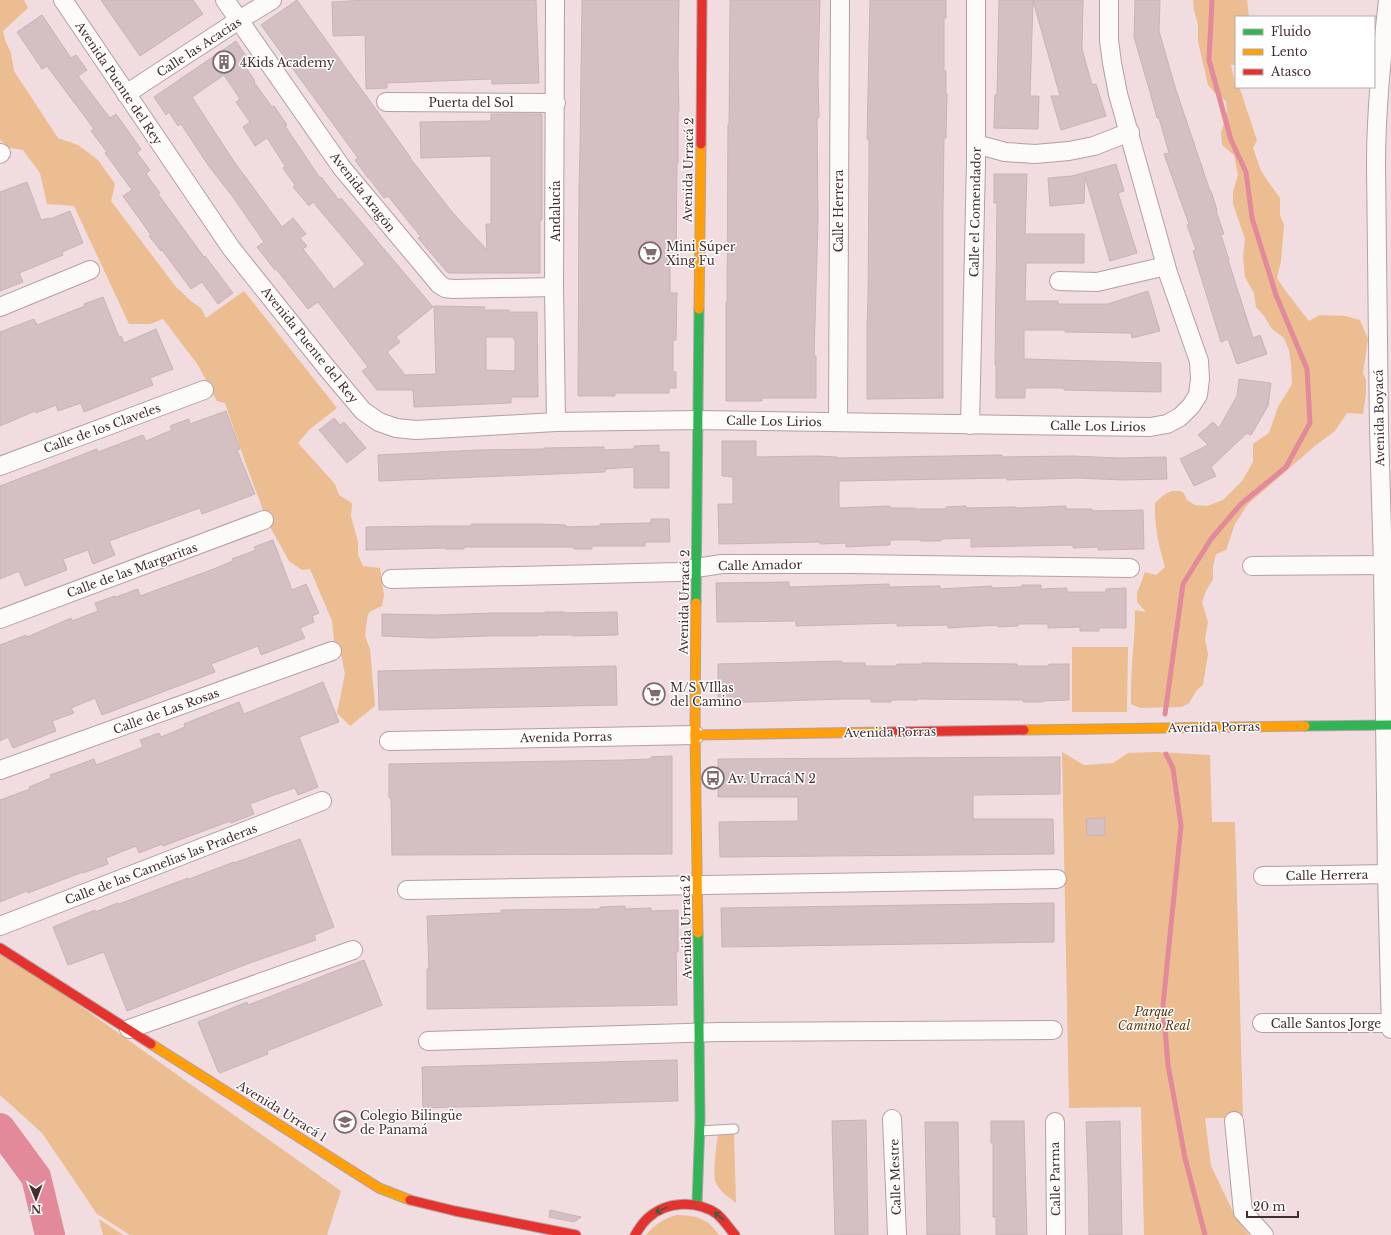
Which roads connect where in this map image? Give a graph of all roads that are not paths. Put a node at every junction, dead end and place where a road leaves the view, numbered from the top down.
1 (63, 0) edge
2 (225, 0) edge
3 (272, 0) edge
4 (555, 0) edge
5 (702, 0) edge
6 (840, 0) edge
7 (976, 0) edge
8 (1109, 0) edge
9 (1388, 0) edge
10 (239, 20) junction
11 (1377, 84) edge
12 (126, 94) junction
13 (386, 102) dead end
14 (556, 103) junction
15 (1130, 132) junction
16 (976, 144) junction
17 (1383, 165) edge
18 (1166, 266) junction
19 (90, 270) dead end
20 (1059, 281) dead end
21 (554, 287) junction
22 (1384, 295) edge
23 (0, 307) edge
24 (204, 390) dead end
25 (698, 420) junction
26 (556, 422) junction
27 (838, 422) junction
28 (970, 425) junction
29 (1385, 430) edge
30 (0, 466) edge
31 (264, 520) dead end
32 (1387, 565) edge
33 (1252, 566) dead end
34 (696, 568) junction
35 (1130, 568) dead end
36 (391, 579) dead end
37 (0, 618) edge
38 (332, 651) dead end
39 (1388, 725) edge
40 (695, 735) junction
41 (389, 741) dead end
42 (0, 770) edge
43 (322, 801) dead end
44 (1389, 874) edge
45 (1263, 876) dead end
46 (1057, 879) dead end
47 (697, 885) junction
48 (407, 890) dead end
49 (0, 926) edge
50 (0, 948) edge
51 (353, 950) dead end
52 (1391, 1023) edge
53 (1262, 1024) dead end
54 (129, 1029) junction
55 (1391, 1029) edge
56 (1053, 1030) dead end
57 (700, 1032) junction
58 (428, 1040) dead end
59 (892, 1119) dead end
60 (1234, 1121) dead end
61 (1055, 1122) dead end
62 (734, 1129) dead end
63 (700, 1131) junction
64 (697, 1205) junction
65 (576, 1235) edge
66 (635, 1235) edge
67 (734, 1235) edge
68 (897, 1235) edge
69 (1056, 1235) edge
70 (1264, 1235) edge

1 - 12 street, Avenida Puente del Rey
2 - 10 street, Avenida Aragón
3 - 10 street, Calle las Acacias
4 - 14 street, Andalucía
5 - 25 street, Avenida Urracá 2
6 - 27 street, Calle Herrera
7 - 16 street, Calle el Comendador
8 - 15 street, Calle Los Lirios
9 - 11 street, Avenida Boyacá
10 - 12 street, Calle las Acacias
10 - 21 street, Avenida Aragón
11 - 17 street, Avenida Boyacá
12 - 26 street, Avenida Puente del Rey
13 - 14 street, Puerta del Sol
14 - 21 street, Andalucía
15 - 16 street
15 - 18 street, Calle Los Lirios
16 - 28 street, Calle el Comendador
17 - 22 street, Avenida Boyacá
18 - 20 street
18 - 28 street, Calle Los Lirios
19 - 23 street
21 - 26 street, Andalucía
22 - 29 street, Avenida Boyacá
24 - 30 street, Calle de los Claveles
25 - 26 street, Avenida Puente del Rey
25 - 27 street, Calle Los Lirios
25 - 34 street, Avenida Urracá 2
27 - 28 street, Calle Los Lirios
29 - 32 street, Avenida Boyacá
31 - 37 street, Calle de las Margaritas
32 - 33 street
32 - 39 street, Avenida Boyacá
34 - 35 street, Calle Amador
34 - 36 street, Calle Amador
34 - 40 street, Avenida Urracá 2
38 - 42 street, Calle de Las Rosas
39 - 40 street, Avenida Porras
39 - 44 street, Avenida Boyacá
40 - 41 street, Avenida Porras
40 - 47 street, Avenida Urracá 2
43 - 49 street, Calle de las Camelias las Praderas
44 - 45 street, Calle Herrera
44 - 52 street, Avenida Boyacá
46 - 47 street
47 - 48 street
47 - 57 street, Avenida Urracá 2
50 - 54 street, Avenida Urracá 1
51 - 54 street
52 - 53 street, Calle Santos Jorge
52 - 55 street, Avenida Boyacá
54 - 65 street, Avenida Urracá 1
56 - 57 street
57 - 58 street
57 - 63 street, Avenida Urracá 2
59 - 68 street, Calle Mestre
60 - 70 street
61 - 69 street, Calle Parma
62 - 63 lane
63 - 64 street, Avenida Urracá 2
64 -> 66 street
67 -> 64 street

